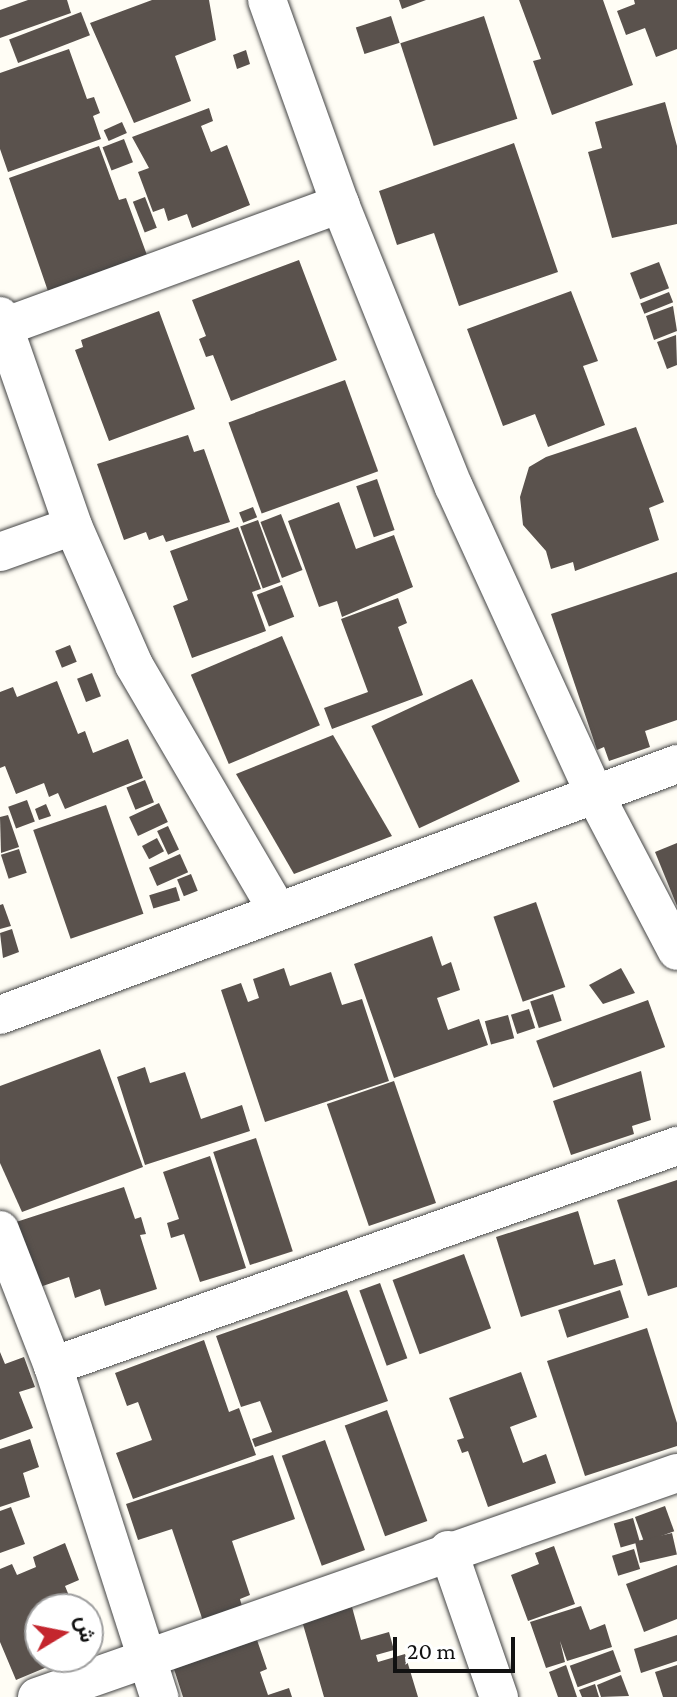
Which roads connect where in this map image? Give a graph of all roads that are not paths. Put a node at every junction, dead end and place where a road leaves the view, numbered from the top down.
1 (267, 0) edge
2 (340, 204) junction
3 (2, 322) edge
4 (73, 526) junction
5 (0, 552) edge
6 (677, 764) edge
7 (595, 795) junction
8 (278, 911) junction
9 (677, 951) edge
10 (0, 1015) edge
11 (677, 1146) edge
12 (0, 1230) edge
13 (53, 1366) junction
14 (677, 1473) edge
15 (448, 1550) junction
16 (145, 1657) junction
17 (37, 1697) edge
18 (159, 1697) edge
19 (499, 1697) edge

1 - 2 street
2 - 3 street
2 - 7 street
3 - 4 street
4 - 5 street
4 - 8 street
6 - 7 street
7 - 8 street
7 - 9 street
8 - 10 street
11 - 13 street
12 - 13 street
13 - 16 street
14 - 15 street
15 - 16 street
15 - 19 street
16 - 17 street
16 - 18 street

